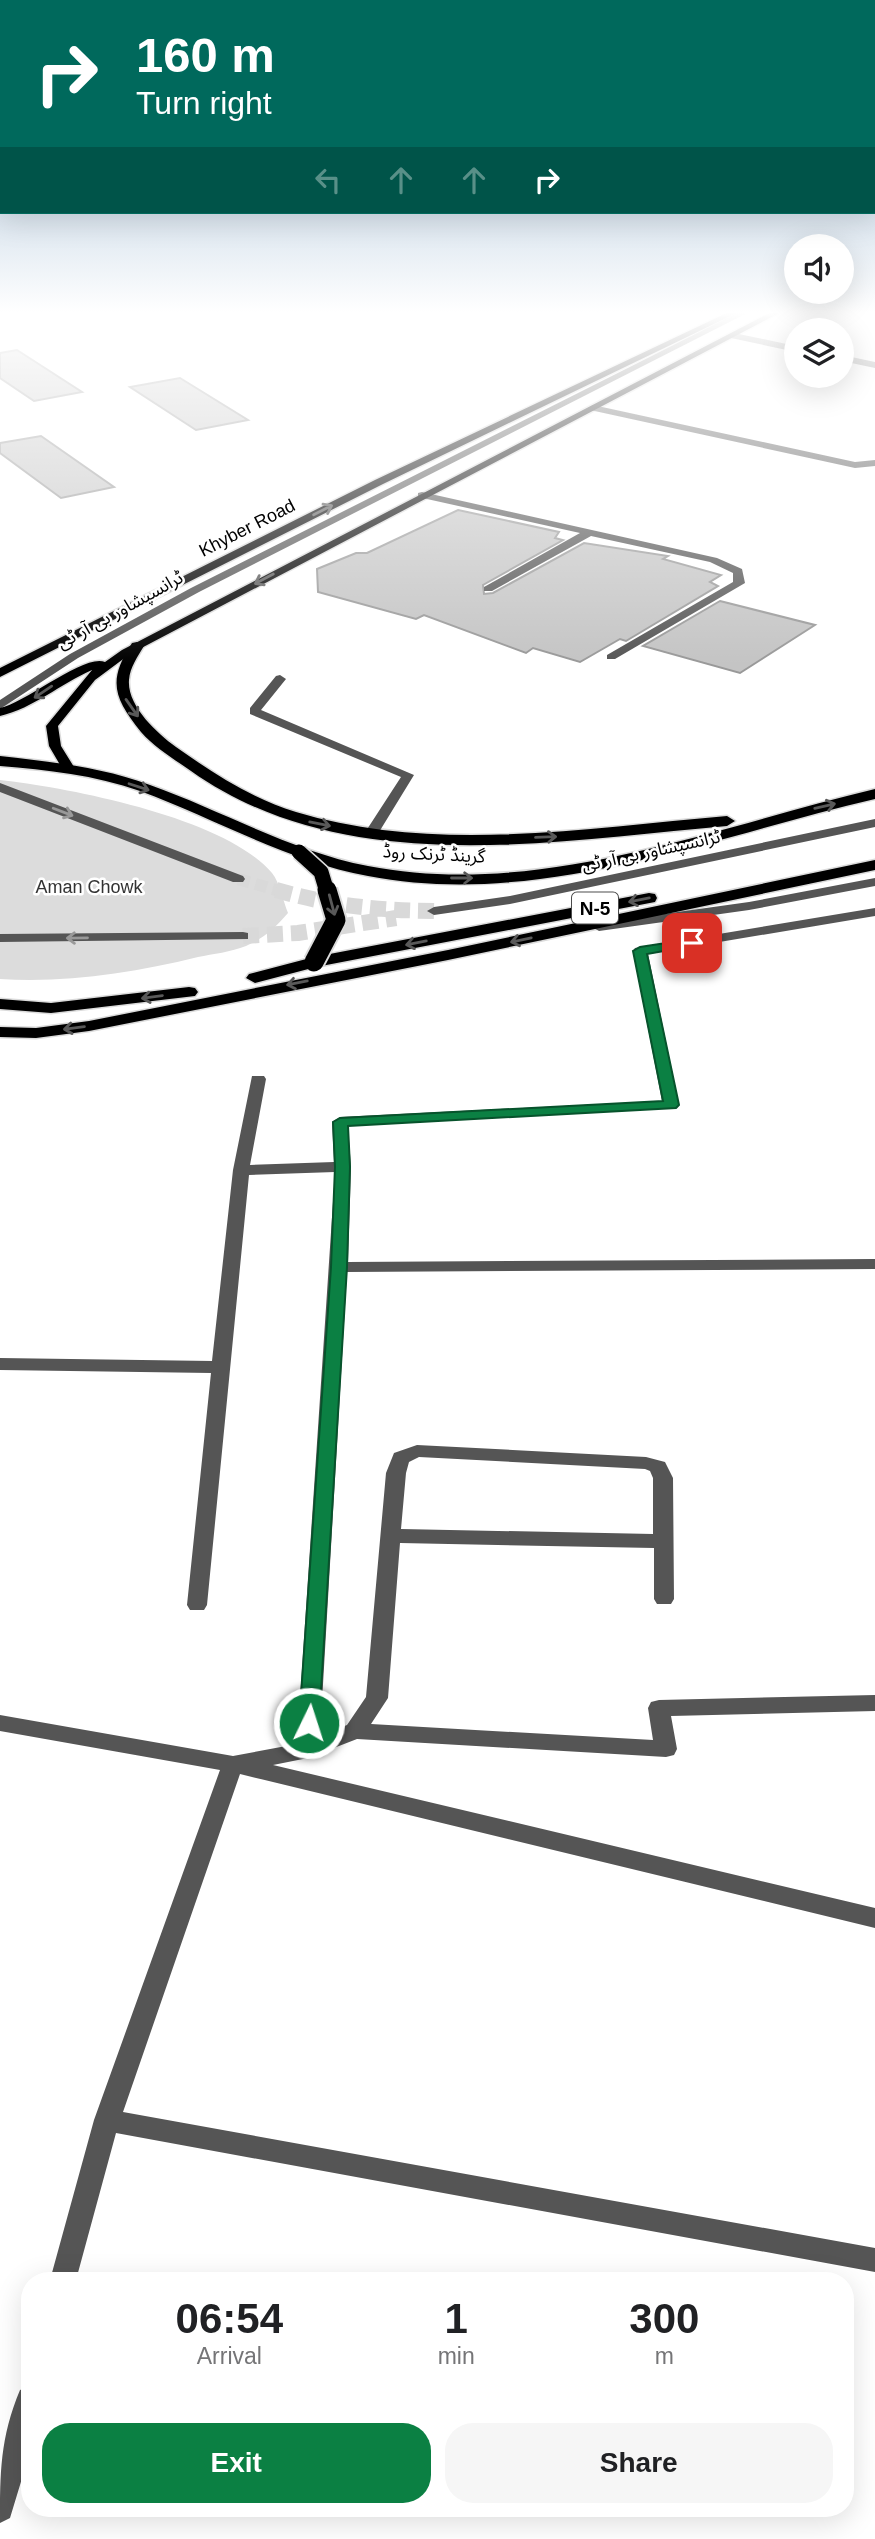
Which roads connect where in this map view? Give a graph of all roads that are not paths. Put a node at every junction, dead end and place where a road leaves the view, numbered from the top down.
1 (491, 428) edge
2 (514, 428) edge
3 (553, 428) edge
4 (687, 428) edge
5 (875, 463) edge
6 (422, 495) junction
7 (588, 533) junction
8 (488, 589) dead end
9 (131, 649) junction
10 (611, 657) dead end
11 (0, 673) edge
12 (280, 680) dead end
13 (0, 705) edge
14 (0, 712) edge
15 (0, 761) edge
16 (68, 767) junction
17 (0, 787) edge
18 (875, 794) edge
19 (774, 818) junction
20 (875, 823) edge
21 (371, 834) junction
22 (299, 852) junction
23 (875, 856) edge
24 (875, 865) edge
25 (238, 879) tunnel mouth
26 (875, 882) edge
27 (434, 911) tunnel mouth
28 (875, 912) edge
29 (548, 934) junction
30 (243, 936) tunnel mouth
31 (0, 938) edge
32 (314, 962) junction
33 (0, 1004) edge
34 (0, 1032) edge
35 (258, 1079) dead end
36 (342, 1167) junction
37 (241, 1170) junction
38 (875, 1264) edge
39 (339, 1267) junction
40 (0, 1364) edge
41 (220, 1367) junction
42 (391, 1536) junction
43 (663, 1541) junction
44 (664, 1599) dead end
45 (197, 1605) dead end
46 (875, 1703) edge
47 (0, 1723) edge
48 (355, 1731) junction
49 (308, 1750) junction
50 (233, 1764) junction
51 (875, 1918) edge
52 (107, 2120) junction
53 (875, 2260) edge
54 (65, 2272) edge
55 (21, 2432) edge
56 (0, 2508) edge

11 -> 1 main road, Khyber Road
2 - 13 street, ٹرانسپشاور بی آر ٹی
3 - 6 main road
4 - 5 street
6 - 7 street
6 -> 9 main road
7 - 8 street
7 - 10 street
9 -> 14 main road
9 - 16 main road
9 -> 21 highway
12 - 21 street
15 - 16 highway, گرینڈ ٹرنک روڈ / N-5
16 -> 22 highway, گرینڈ ٹرنک روڈ / N-5
17 -> 25 street
19 -> 18 highway, گرینڈ ٹرنک روڈ / N-5
21 -> 19 highway
22 -> 19 highway, گرینڈ ٹرنک روڈ / N-5
20 - 27 street, ٹرانسپشاور بی آر ٹی
22 -> 32 highway, bridge
23 -> 32 highway, N-5
24 - 29 highway
26 - 29 street
28 - 36 street
29 -> 34 highway
30 -> 31 street
32 -> 33 highway, N-5
35 - 37 street
36 - 37 street
36 - 39 street
37 - 41 street
38 - 39 street
39 - 49 street
40 - 41 street
41 - 45 street
42 - 43 street
42 - 43 street
42 - 48 street
43 - 44 street
46 - 48 street
47 - 50 street
48 - 49 street
49 - 50 street
50 - 51 street
50 - 52 street
52 - 53 street
52 - 54 street
55 - 56 street

